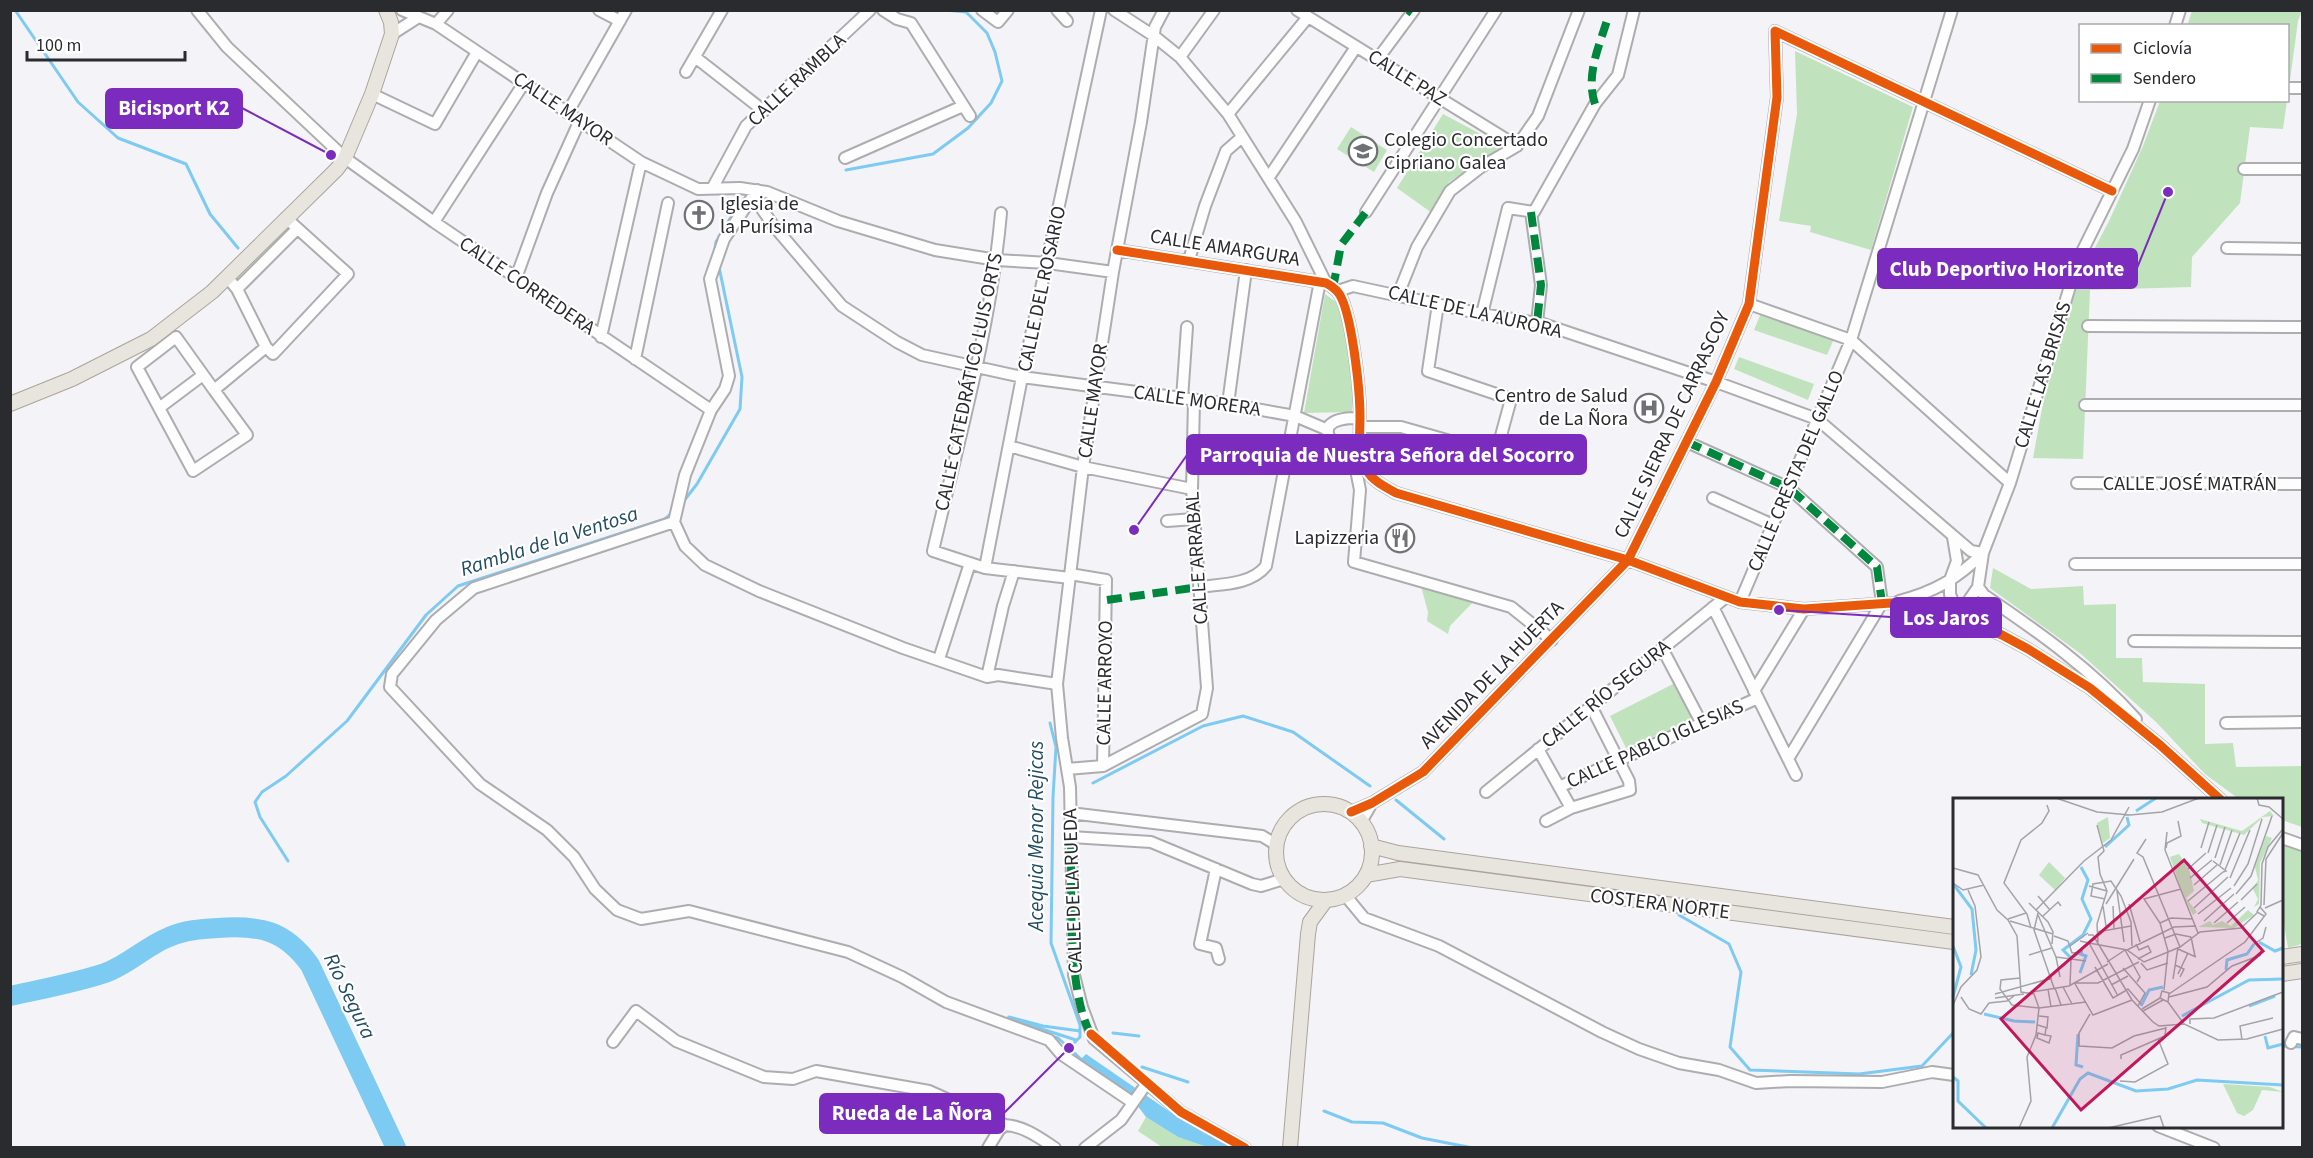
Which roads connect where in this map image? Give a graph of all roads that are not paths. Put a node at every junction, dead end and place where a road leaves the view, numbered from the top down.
1 (197, 10) edge
2 (386, 10) edge
3 (402, 10) edge
4 (448, 10) edge
5 (599, 10) edge
6 (626, 10) edge
7 (722, 10) edge
8 (870, 10) edge
9 (883, 10) edge
10 (982, 10) edge
11 (1008, 10) edge
12 (1057, 10) edge
13 (1101, 10) edge
14 (1114, 10) edge
15 (1164, 10) edge
16 (1214, 10) edge
17 (1297, 10) edge
18 (1496, 10) edge
19 (1579, 10) edge
20 (1634, 10) edge
21 (1952, 10) edge
22 (1411, 11) edge
23 (1308, 17) junction
24 (417, 18) junction
25 (620, 21) junction
26 (1067, 21) dead end
27 (436, 24) junction
28 (392, 33) junction
29 (1154, 36) junction
30 (1356, 47) junction
31 (477, 51) junction
32 (694, 57) junction
33 (1180, 57) junction
34 (1377, 60) junction
35 (686, 72) dead end
36 (524, 83) junction
37 (372, 94) junction
38 (1439, 99) junction
39 (1925, 101) junction
40 (2149, 102) edge
41 (963, 106) junction
42 (764, 111) junction
43 (568, 112) junction
44 (1228, 114) junction
45 (970, 116) dead end
46 (580, 120) junction
47 (1242, 137) junction
48 (1517, 146) junction
49 (345, 158) junction
50 (845, 158) dead end
51 (641, 162) junction
52 (2244, 169) dead end
53 (2302, 169) edge
54 (1269, 177) junction
55 (713, 187) junction
56 (2112, 191) junction
57 (755, 193) junction
58 (668, 203) dead end
59 (1366, 212) dead end
60 (1532, 212) junction
61 (1001, 213) dead end
62 (286, 218) junction
63 (434, 222) junction
64 (297, 229) junction
65 (2227, 248) dead end
66 (2302, 249) edge
67 (1118, 250) junction
68 (997, 260) junction
69 (1189, 260) junction
70 (1048, 262) junction
71 (1246, 270) junction
72 (1113, 272) junction
73 (227, 277) junction
74 (516, 278) junction
75 (1323, 282) junction
76 (237, 289) junction
77 (1338, 291) junction
78 (1398, 295) junction
79 (1438, 304) junction
80 (1749, 304) junction
81 (1482, 314) junction
82 (1537, 323) junction
83 (2088, 326) dead end
84 (1187, 327) dead end
85 (2302, 327) edge
86 (601, 337) junction
87 (1851, 340) junction
88 (270, 351) junction
89 (635, 359) junction
90 (977, 367) junction
91 (203, 375) junction
92 (1022, 376) junction
93 (1716, 382) junction
94 (1095, 387) junction
95 (214, 390) junction
96 (1182, 399) junction
97 (1194, 401) junction
98 (10, 404) edge
99 (1228, 404) junction
100 (2085, 405) dead end
101 (2302, 405) edge
102 (159, 408) junction
103 (711, 410) junction
104 (1295, 416) junction
105 (1817, 419) junction
106 (1360, 423) junction
107 (1328, 430) junction
108 (1687, 441) junction
109 (1359, 442) junction
110 (1008, 446) junction
111 (1340, 448) junction
112 (1359, 462) junction
113 (1083, 467) junction
114 (1375, 479) junction
115 (2010, 483) junction
116 (2077, 483) dead end
117 (2302, 484) edge
118 (1789, 488) junction
119 (1192, 489) junction
120 (1360, 490) junction
121 (1713, 498) dead end
122 (1194, 519) junction
123 (1167, 521) dead end
124 (674, 522) junction
125 (1773, 525) junction
126 (1953, 536) junction
127 (1983, 553) junction
128 (1628, 560) junction
129 (970, 563) junction
130 (2074, 564) dead end
131 (2302, 564) edge
132 (985, 568) junction
133 (1014, 571) junction
134 (1070, 576) junction
135 (1950, 580) junction
136 (1199, 587) junction
137 (1978, 587) junction
138 (1726, 597) junction
139 (1740, 602) junction
140 (1887, 603) junction
141 (1713, 607) junction
142 (1804, 609) junction
143 (1958, 616) junction
144 (1552, 640) junction
145 (2134, 640) dead end
146 (2302, 642) edge
147 (1662, 648) junction
148 (939, 659) junction
149 (987, 677) junction
150 (1058, 684) junction
151 (1756, 694) junction
152 (1591, 706) junction
153 (2302, 722) edge
154 (2226, 723) dead end
155 (1702, 724) junction
156 (2160, 746) junction
157 (1538, 749) junction
158 (1788, 759) junction
159 (1619, 760) junction
160 (1103, 766) junction
161 (1067, 769) junction
162 (1796, 775) dead end
163 (1559, 787) junction
164 (1485, 792) dead end
165 (2219, 798) edge
166 (1571, 808) junction
167 (1070, 813) junction
168 (1356, 817) junction
169 (1546, 821) dead end
170 (1071, 837) junction
171 (2283, 838) edge
172 (1277, 845) junction
173 (2302, 845) edge
174 (1371, 846) junction
175 (1216, 869) junction
176 (1366, 875) junction
177 (1284, 879) junction
178 (1301, 894) junction
179 (1344, 895) junction
180 (1326, 900) junction
181 (1310, 922) junction
182 (1953, 927) edge
183 (1953, 942) edge
184 (2302, 954) edge
185 (2283, 957) edge
186 (1219, 959) dead end
187 (2302, 971) edge
188 (2283, 974) edge
189 (2302, 1040) edge
190 (613, 1042) dead end
191 (2291, 1043) dead end
192 (1953, 1075) edge
193 (1144, 1086) junction
194 (1132, 1102) junction
195 (1005, 1125) junction
196 (2163, 1128) edge
197 (988, 1148) edge
198 (1055, 1148) edge
199 (1085, 1148) edge
200 (1245, 1148) edge
201 (1290, 1148) edge
202 (2214, 1148) edge

1 - 49 street, CALLE CORREDERA
2 - 28 main road
3 - 24 street, CALLE MAYOR
4 - 27 street
5 - 25 street
6 - 25 street
7 - 32 street
8 - 42 street, CALLE RAMBLA
9 - 41 street
10 - 11 street
12 - 26 street
13 - 70 street, CALLE DEL ROSARIO
14 - 29 street
15 - 29 street, CALLE MAYOR
16 - 33 street
17 - 23 street, CALLE PAZ
18 - 38 street
19 - 48 street
20 - 60 street
21 - 39 street, CALLE CRESTA DEL GALLO
22 - 34 street
23 - 30 street, CALLE PAZ
23 - 44 street
24 - 27 street, CALLE MAYOR
24 - 28 street
25 - 43 street
27 - 31 street, CALLE MAYOR
28 - 37 main road
29 - 33 street
29 - 67 street, CALLE MAYOR
30 - 34 street, CALLE PAZ
30 - 54 street
31 - 36 street, CALLE MAYOR
31 - 37 street
32 - 35 street
32 - 42 street
33 - 44 street
34 - 38 street, CALLE PAZ
36 - 43 street, CALLE MAYOR
36 - 63 street
37 - 49 main road
38 - 48 street, CALLE PAZ
38 - 59 street
39 - 56 street
39 - 80 street, CALLE SIERRA DE CARRASCOY
39 - 87 street, CALLE CRESTA DEL GALLO
40 - 56 street, CALLE LAS BRISAS
41 - 45 street
41 - 50 street
42 - 55 street, CALLE RAMBLA
43 - 46 street, CALLE MAYOR
44 - 47 street
46 - 51 street, CALLE MAYOR
46 - 74 street
47 - 54 street
47 - 69 street
48 - 78 street
49 - 62 main road
49 - 63 street, CALLE CORREDERA
51 - 55 street, CALLE MAYOR
51 - 86 street
52 - 53 street
54 - 75 street
55 - 57 street, CALLE MAYOR
56 - 115 street, CALLE LAS BRISAS
57 - 68 street, CALLE MAYOR
57 - 90 street, CALLE MORERA
57 - 103 street
58 - 89 street
60 - 81 street
60 - 82 street
61 - 68 street, CALLE CATEDRÁTICO LUIS ORTS
62 - 64 street
62 - 73 main road
63 - 74 street, CALLE CORREDERA
64 - 76 street
64 - 88 street
65 - 66 street
67 - 69 street, CALLE AMARGURA
67 - 72 street, CALLE MAYOR
68 - 70 street, CALLE MAYOR
68 - 90 street, CALLE CATEDRÁTICO LUIS ORTS
69 - 71 street, CALLE AMARGURA
70 - 72 street, CALLE MAYOR
70 - 92 street, CALLE DEL ROSARIO
71 - 75 street, CALLE AMARGURA
71 - 99 street
72 - 94 street, CALLE MAYOR
73 - 76 street
73 - 98 main road
74 - 86 street, CALLE CORREDERA
75 - 77 street
75 - 104 street
76 - 88 street
77 - 78 street, CALLE DE LA AURORA
77 - 106 street
78 - 79 street, CALLE DE LA AURORA
79 - 81 street, CALLE DE LA AURORA
79 - 106 street
80 - 87 street
80 - 93 street, CALLE SIERRA DE CARRASCOY
81 - 82 street, CALLE DE LA AURORA
82 - 93 street, CALLE DE LA AURORA
83 - 85 street
84 - 96 street
86 - 89 street, CALLE CORREDERA
87 - 105 street, CALLE CRESTA DEL GALLO
87 - 115 street
88 - 95 street
89 - 103 street, CALLE CORREDERA
90 - 92 street, CALLE MORERA
90 - 129 street, CALLE CATEDRÁTICO LUIS ORTS
91 - 95 street
91 - 102 street
91 - 102 street
92 - 94 street, CALLE MORERA
92 - 110 street, CALLE DEL ROSARIO
93 - 105 street, CALLE DE LA AURORA
93 - 108 street, CALLE SIERRA DE CARRASCOY
94 - 96 street, CALLE MORERA
94 - 113 street, CALLE MAYOR
95 - 102 street
96 - 97 street, CALLE MORERA
97 - 99 street, CALLE MORERA
97 - 119 street, CALLE ARRABAL
99 - 104 street, CALLE MORERA
100 - 101 street
103 - 124 street
104 - 107 street, CALLE MORERA
104 - 136 street
105 - 118 street, CALLE CRESTA DEL GALLO
105 - 126 street, CALLE DE LA AURORA
106 - 107 street
106 - 109 street
107 - 111 street
108 - 118 street
108 - 128 street, CALLE SIERRA DE CARRASCOY
109 - 111 street
109 - 112 street
110 - 113 street
110 - 132 street, CALLE DEL ROSARIO
111 - 112 street
112 - 114 street
112 - 120 street
113 - 119 street
113 - 134 street, CALLE MAYOR
114 - 120 street
114 - 128 street
115 - 127 street, CALLE LAS BRISAS
116 - 117 street, CALLE JOSÉ MATRÁN
118 - 125 street, CALLE CRESTA DEL GALLO
118 - 140 street
119 - 122 street, CALLE ARRABAL
120 - 144 street
121 - 125 street
122 - 123 street
122 - 136 street, CALLE ARRABAL
124 - 148 street
124 - 194 street
125 - 139 street, CALLE CRESTA DEL GALLO
126 - 127 street, CALLE DE LA AURORA
126 - 135 street
127 - 135 street
127 - 137 street
128 - 138 street
128 - 144 street, AVENIDA DE LA HUERTA
129 - 132 street
129 - 148 street
130 - 131 street
132 - 133 street
133 - 134 street
133 - 149 street
134 - 150 street, CALLE MAYOR
134 - 160 street, CALLE ARROYO
135 - 140 street
135 - 143 street
136 - 160 street, CALLE ARRABAL
137 - 143 street
137 - 156 street
138 - 139 street
138 - 141 street, CALLE RÍO SEGURA
139 - 142 street
140 - 142 street
140 - 143 street
140 - 158 street
141 - 147 street, CALLE RÍO SEGURA
141 - 151 street
142 - 151 street
143 - 156 street
144 - 168 street, AVENIDA DE LA HUERTA
145 - 146 street
147 - 152 street, CALLE RÍO SEGURA
147 - 155 street
148 - 149 street
149 - 150 street
150 - 161 street, CALLE MAYOR
151 - 155 street, CALLE PABLO IGLESIAS
151 - 158 street
152 - 157 street, CALLE RÍO SEGURA
152 - 159 street
153 - 154 street
155 - 159 street, CALLE PABLO IGLESIAS
156 - 165 street
157 - 163 street, CALLE PABLO IGLESIAS
157 - 164 street, CALLE RÍO SEGURA
158 - 162 street
159 - 163 street, CALLE PABLO IGLESIAS
159 - 166 street
160 - 161 street
161 - 167 street, CALLE DE LA RUEDA
163 - 166 street
166 - 169 street
167 - 170 street, CALLE DE LA RUEDA
167 - 172 street
168 - 172 main road
168 - 174 main road
170 - 175 street
170 - 193 street, CALLE DE LA RUEDA
171 - 173 street
172 - 177 main road
174 - 176 main road
174 - 182 main road, COSTERA NORTE
175 - 177 street
175 - 186 street
176 - 179 main road
176 - 183 main road, COSTERA NORTE
177 - 178 main road
178 - 180 main road
178 - 181 main road
179 - 180 main road
179 - 192 street
180 - 181 main road
181 - 201 main road
184 - 185 main road
187 - 188 main road
189 - 191 street
190 - 195 street
193 - 194 street
193 - 200 street, CALLE DE LA RUEDA
194 - 199 street
195 - 197 street
195 - 198 street
196 - 202 street

